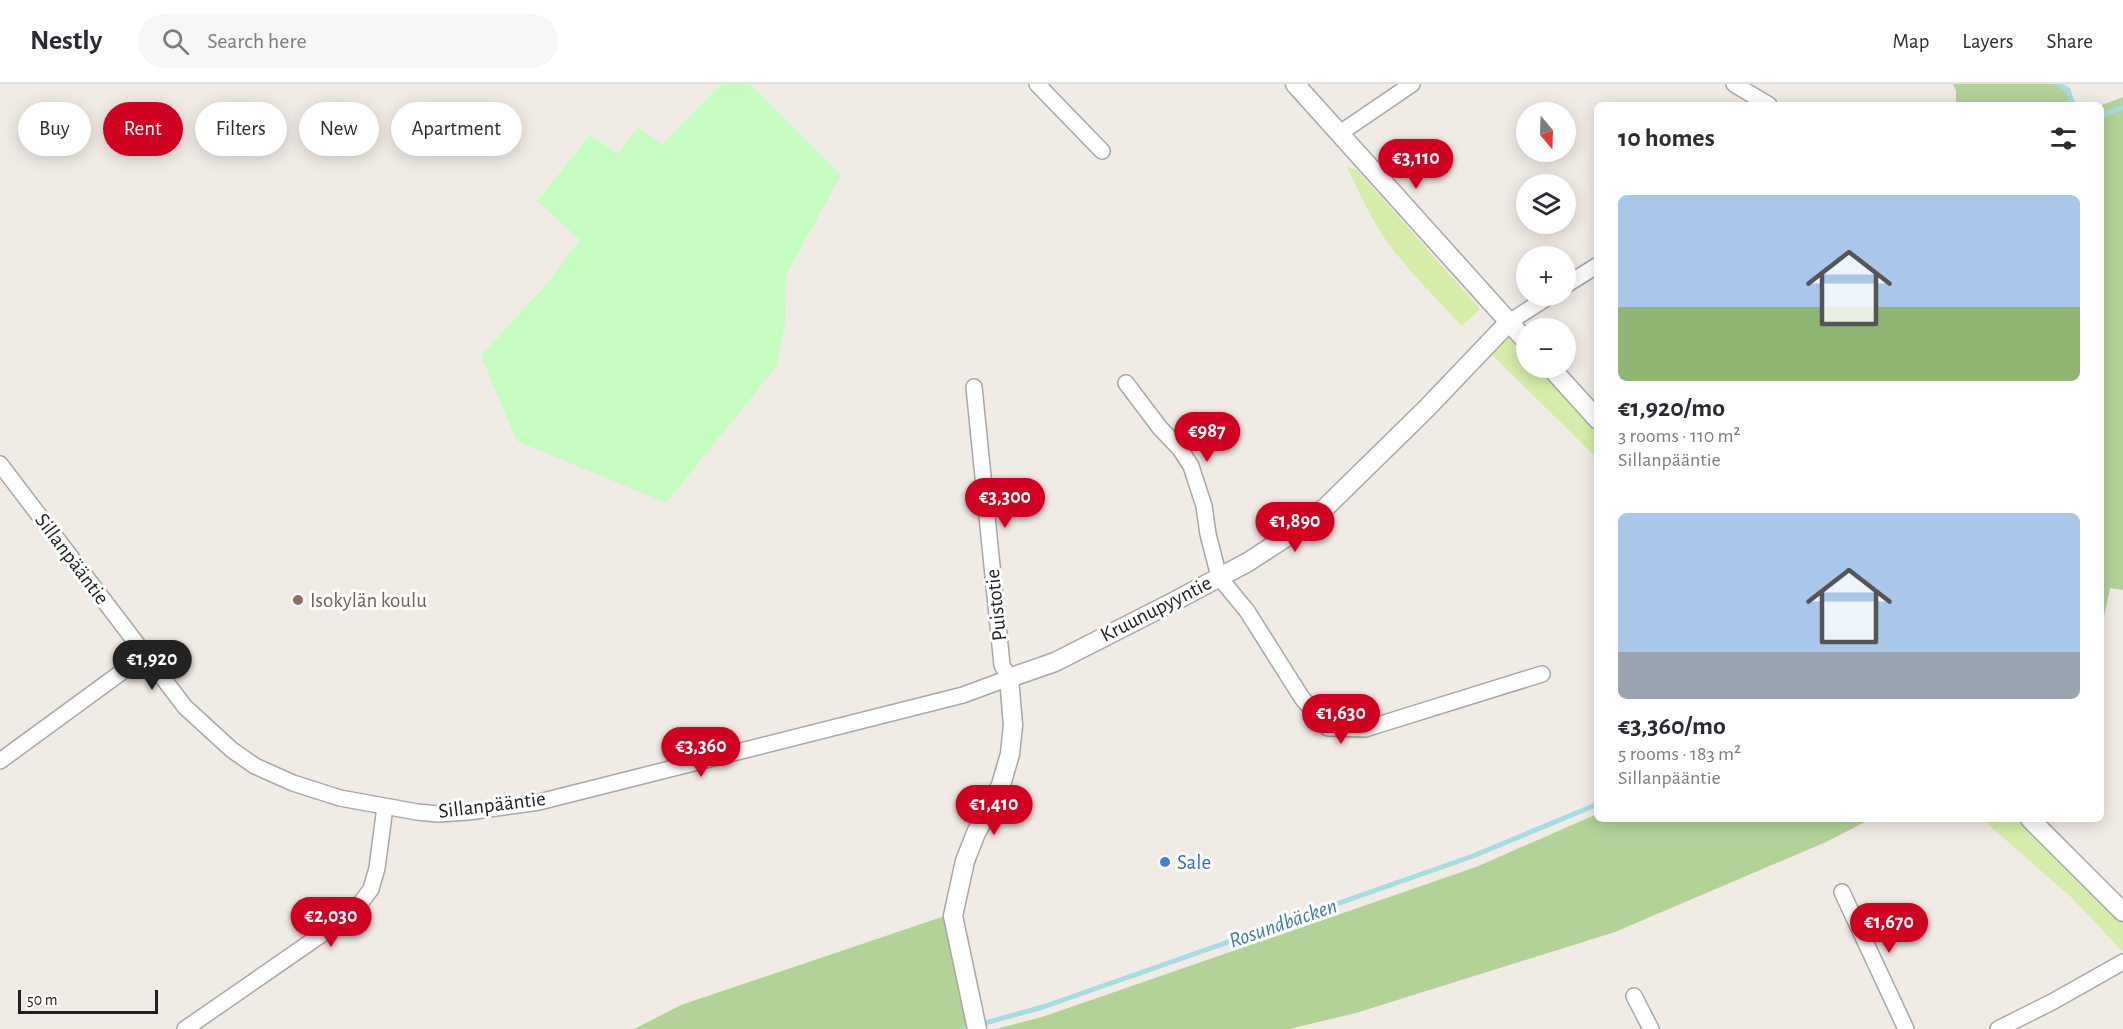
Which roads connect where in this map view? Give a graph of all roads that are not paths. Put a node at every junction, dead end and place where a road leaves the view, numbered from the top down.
1 (1295, 84) edge
2 (1412, 84) edge
3 (1734, 84) edge
4 (1044, 86) edge
5 (1764, 102) edge
6 (1340, 133) junction
7 (1102, 151) dead end
8 (1594, 268) edge
9 (1576, 279) edge
10 (1534, 306) edge
11 (1509, 322) junction
12 (1516, 330) edge
13 (1560, 378) edge
14 (1126, 383) dead end
15 (974, 387) dead end
16 (1594, 416) edge
17 (0, 464) edge
18 (1220, 577) junction
19 (145, 655) junction
20 (1542, 674) dead end
21 (1009, 678) junction
22 (0, 761) edge
23 (385, 807) junction
24 (2033, 822) edge
25 (1842, 892) dead end
26 (2123, 912) edge
27 (2123, 962) edge
28 (1634, 996) dead end
29 (2003, 1028) edge
30 (185, 1029) edge
31 (977, 1029) edge
32 (1651, 1029) edge
33 (1906, 1029) edge

1 - 6 street
2 - 6 street
3 - 5 street
4 - 7 street
6 - 11 street
8 - 9 street
10 - 11 street
11 - 12 street
11 - 18 street, Kruunupyyntie
13 - 16 street
14 - 18 street
15 - 21 street, Puistotie
17 - 19 street, Sillanpääntie
18 - 20 street
18 - 21 street, Kruunupyyntie
19 - 22 street
19 - 23 street, Sillanpääntie
21 - 23 street, Sillanpääntie
21 - 31 street
23 - 30 street
24 - 26 street
25 - 33 street
27 - 29 street
28 - 32 street

